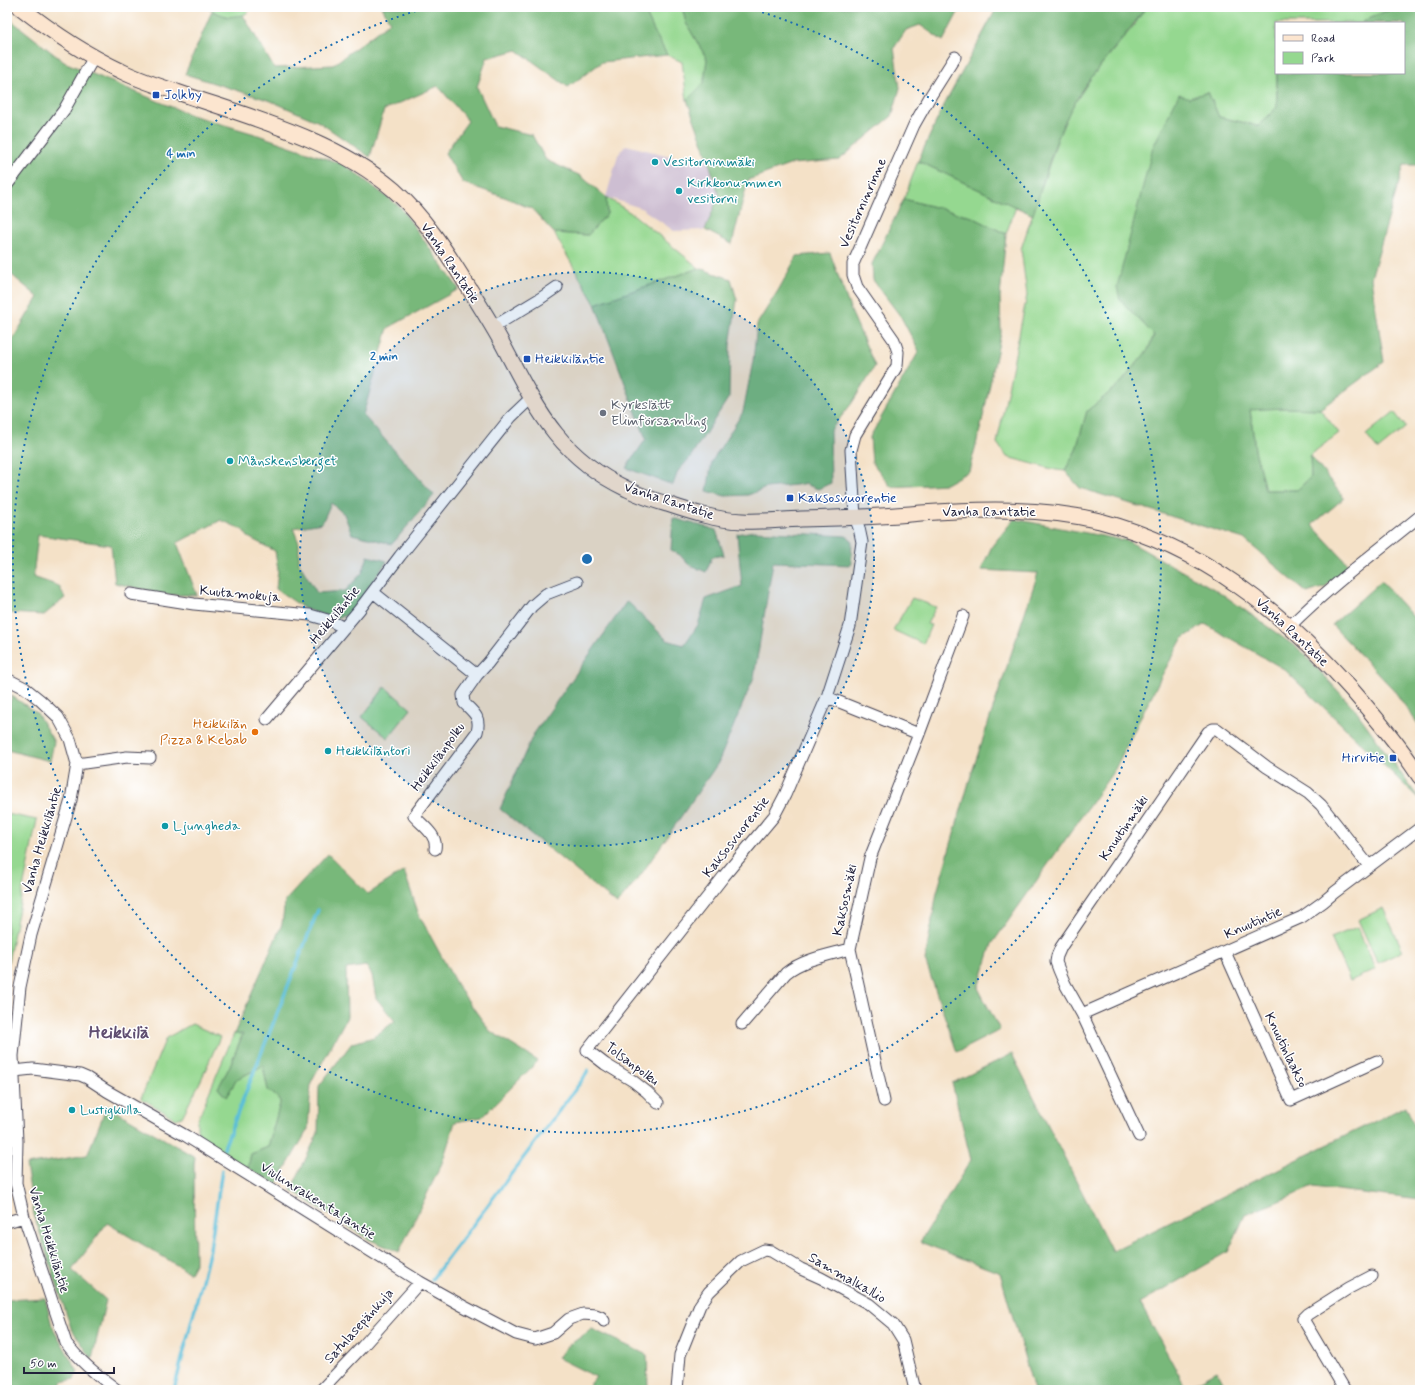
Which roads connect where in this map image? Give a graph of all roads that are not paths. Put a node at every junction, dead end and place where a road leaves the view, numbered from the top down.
1 (20, 7) edge
2 (94, 57) junction
3 (955, 57) dead end
4 (7, 185) edge
5 (557, 287) dead end
6 (492, 327) junction
7 (531, 398) junction
8 (1420, 516) edge
9 (855, 517) junction
10 (577, 582) dead end
11 (373, 592) junction
12 (131, 594) dead end
13 (963, 616) dead end
14 (1290, 626) junction
15 (344, 628) junction
16 (477, 675) junction
17 (7, 680) edge
18 (827, 697) junction
19 (267, 719) dead end
20 (919, 734) junction
21 (1404, 752) junction
22 (150, 758) dead end
23 (77, 764) junction
24 (1420, 766) edge
25 (1420, 777) edge
26 (1420, 828) edge
27 (435, 849) dead end
28 (1369, 866) junction
29 (850, 949) junction
30 (1225, 952) junction
31 (1082, 1014) junction
32 (742, 1024) dead end
33 (587, 1050) joint
34 (1377, 1061) dead end
35 (14, 1071) junction
36 (884, 1101) dead end
37 (658, 1102) dead end
38 (1139, 1136) dead end
39 (24, 1217) junction
40 (7, 1222) edge
41 (1372, 1276) dead end
42 (420, 1282) junction
43 (604, 1321) dead end
44 (117, 1390) edge
45 (321, 1390) edge
46 (677, 1390) edge
47 (915, 1390) edge
48 (1345, 1390) edge

1 - 2 main road, Vanha Rantatie
2 - 4 street
2 - 6 main road, Vanha Rantatie
3 - 9 street, Vesitorninrinne
5 - 6 street
6 - 7 main road, Vanha Rantatie
7 - 9 main road, Vanha Rantatie
7 - 11 street, Heikkiläntie
8 - 14 street
9 - 14 main road, Vanha Rantatie
9 - 18 street, Kaksosvuorentie
10 - 16 street, Heikkilänpolku
11 - 15 street, Heikkiläntie
11 - 16 street
12 - 15 street, Kuutamokuja
13 - 20 street, Kaksosmäki
14 - 21 main road, Vanha Rantatie
15 - 19 street, Heikkiläntie
16 - 27 street, Heikkilänpolku
17 - 23 street, Vanha Heikkiläntie
18 - 20 street
18 - 33 street, Kaksosvuorentie
20 - 29 street, Kaksosmäki
21 - 24 main road, Vanha Rantatie
21 - 25 main road, Vanha Rantatie
22 - 23 street
23 - 35 street, Vanha Heikkiläntie
26 - 28 street, Knuutintie
28 - 30 street, Knuutintie
28 - 31 street, Knuutinmäki
29 - 32 street
29 - 36 street, Kaksosmäki
30 - 31 street, Knuutintie
30 - 34 street, Knuutinlaakso
31 - 38 street, Knuutinmäki
33 - 37 street, Tolsanpolku
35 - 39 street, Vanha Heikkiläntie
35 - 42 street, Viulunrakentajantie
39 - 40 street
39 - 44 street, Vanha Heikkiläntie
41 - 48 street
42 - 43 street, Viulunrakentajantie
42 - 45 street, Satulasepänkuja
46 - 47 street, Sammalkallio

